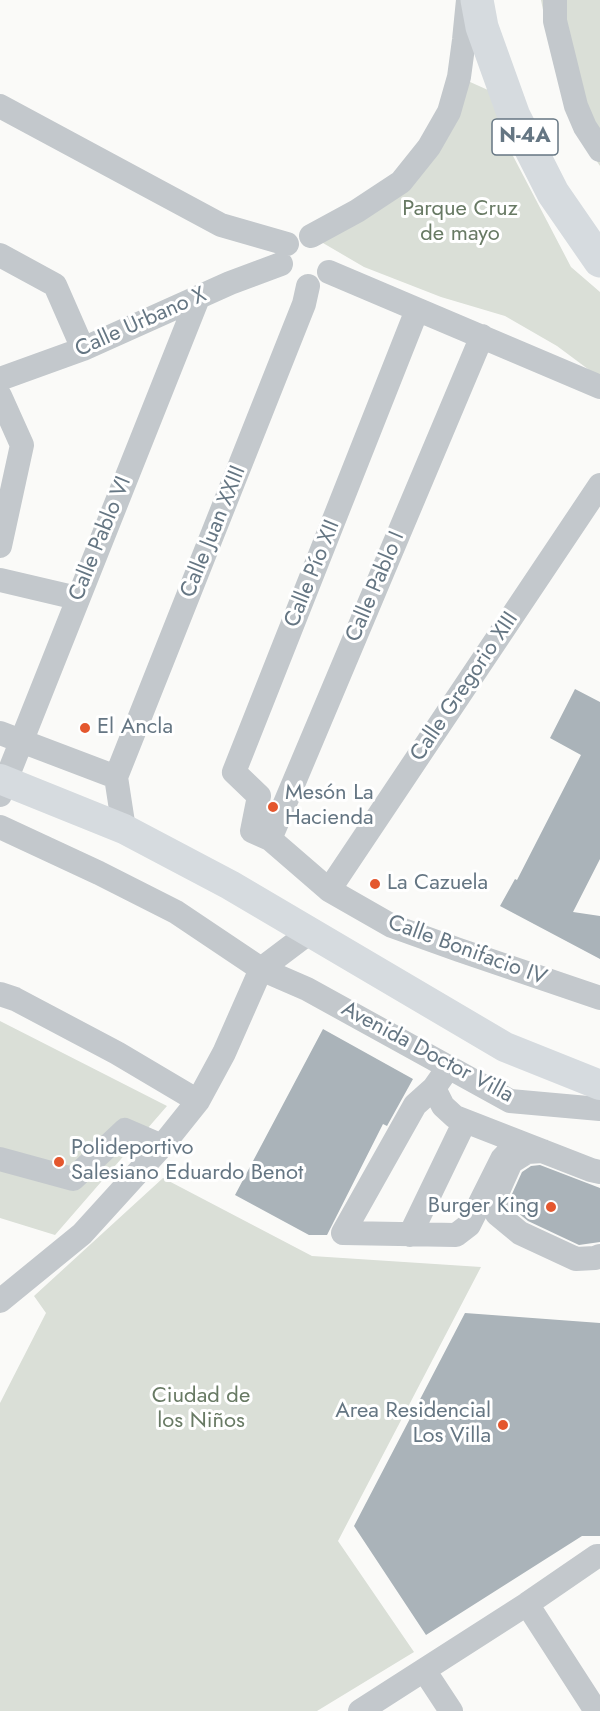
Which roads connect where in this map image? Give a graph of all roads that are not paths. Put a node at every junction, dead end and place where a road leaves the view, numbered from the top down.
1 (468, 0) edge
2 (477, 0) edge
3 (555, 0) edge
4 (0, 106) edge
5 (600, 150) edge
6 (311, 236) junction
7 (284, 254) junction
8 (0, 255) edge
9 (600, 261) edge
10 (329, 272) junction
11 (308, 286) junction
12 (198, 298) junction
13 (417, 310) junction
14 (482, 336) junction
15 (83, 349) junction
16 (0, 379) edge
17 (600, 387) edge
18 (0, 396) edge
19 (600, 485) edge
20 (0, 546) edge
21 (0, 580) edge
22 (77, 598) junction
23 (11, 737) edge
24 (116, 777) junction
25 (2, 785) edge
26 (0, 827) edge
27 (124, 830) junction
28 (261, 835) junction
29 (329, 890) junction
30 (310, 932) junction
31 (261, 969) junction
32 (0, 994) edge
33 (600, 998) edge
34 (448, 1068) junction
35 (600, 1085) edge
36 (434, 1088) junction
37 (198, 1101) junction
38 (600, 1109) edge
39 (465, 1121) junction
40 (518, 1142) junction
41 (162, 1146) junction
42 (543, 1151) junction
43 (0, 1160) edge
44 (577, 1165) junction
45 (600, 1172) edge
46 (600, 1182) edge
47 (410, 1235) junction
48 (600, 1256) edge
49 (0, 1301) edge
50 (600, 1556) edge
51 (527, 1604) junction
52 (424, 1670) junction
53 (360, 1711) edge
54 (451, 1711) edge
55 (596, 1711) edge

1 - 6 street
2 - 9 highway, N-4A
3 - 5 street
4 - 7 street
6 - 7 street
6 - 10 street
7 - 11 street
7 - 12 street, Calle Urbano X
8 - 15 street
10 - 11 street
10 - 13 street
11 - 24 street, Calle Juan XXIII
12 - 15 street, Calle Urbano X
12 - 22 street, Calle Pablo VI
13 - 14 street
13 - 28 street, Calle Pío XII
14 - 17 street
14 - 28 street, Calle Pablo I
15 - 16 street, Calle Urbano X
18 - 20 street
19 - 29 street, Calle Gregorio XIII
21 - 22 street
22 - 23 street, Calle Pablo VI
23 - 24 street
23 - 25 street, Calle Pablo VI
24 - 27 street
25 - 27 main road
26 - 31 street
27 - 30 main road
28 - 29 street, Calle Bonifacio IV
29 - 33 street, Calle Bonifacio IV
30 - 31 street
30 - 35 main road
31 - 34 street, Avenida Doctor Villa
31 - 37 street
32 - 37 street
34 - 36 street
34 - 38 street, Avenida Doctor Villa
36 - 39 street
36 - 47 street
37 - 41 street
39 - 40 street
39 - 47 street
40 - 42 street
40 - 47 street
41 - 43 street
41 - 49 street
42 - 44 street
42 - 48 street
44 - 45 street
44 - 46 street
50 - 51 street
51 - 52 street
51 - 55 street
52 - 53 street
52 - 54 street

